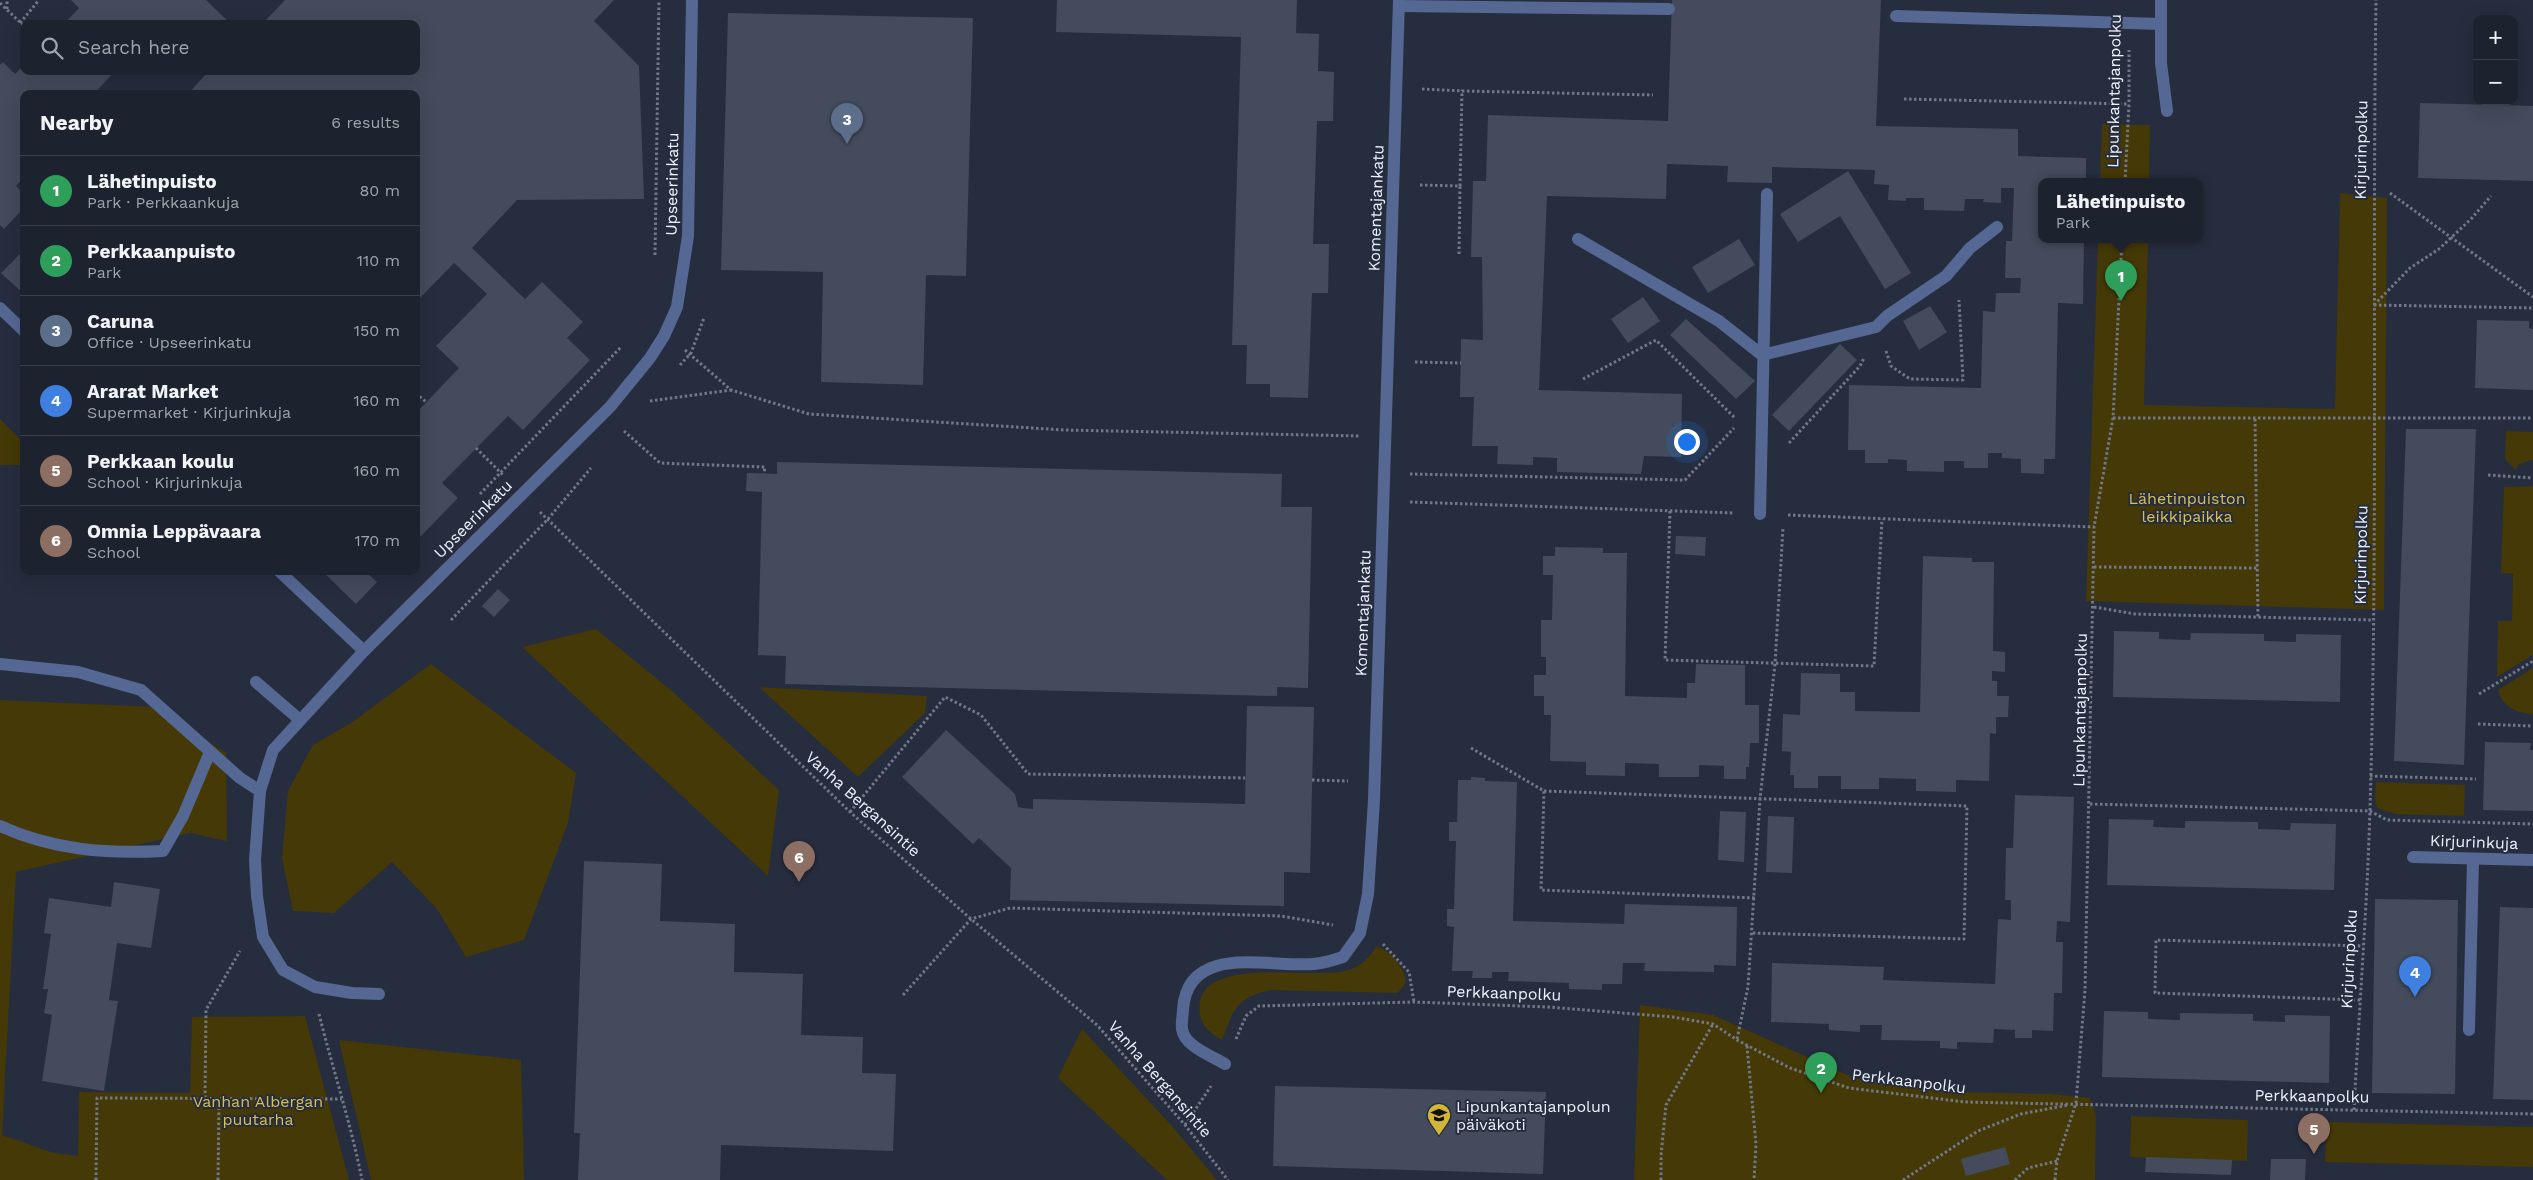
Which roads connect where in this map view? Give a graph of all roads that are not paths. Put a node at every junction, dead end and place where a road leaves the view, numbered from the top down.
1 (692, 0) edge
2 (2161, 0) edge
3 (1399, 3) edge
4 (1669, 9) dead end
5 (1896, 16) dead end
6 (2161, 24) junction
7 (2167, 111) dead end
8 (1767, 194) dead end
9 (1997, 228) dead end
10 (1578, 238) dead end
11 (0, 308) edge
12 (20, 327) edge
13 (1762, 355) junction
14 (1760, 514) road end
15 (283, 575) edge
16 (364, 651) junction
17 (0, 664) edge
18 (256, 682) dead end
19 (300, 720) junction
20 (210, 752) junction
21 (260, 791) junction
22 (0, 826) edge
23 (2413, 856) dead end
24 (2473, 858) junction
25 (2533, 860) edge
26 (379, 994) dead end
27 (2469, 1030) dead end
28 (1225, 1064) road end

1 - 16 street, Upseerinkatu
2 - 6 street
3 - 4 street
3 - 28 street, Komentajankatu
5 - 6 street
6 - 7 street
8 - 13 street
9 - 13 street
10 - 13 street
11 - 12 street
13 - 14 street
15 - 16 street
16 - 19 street, Upseerinkatu
17 - 20 street
18 - 19 street
19 - 21 street, Upseerinkatu
20 - 21 street
20 - 22 street
21 - 26 street, Upseerinkatu
23 - 24 street, Kirjurinkuja
24 - 25 street, Kirjurinkuja
24 - 27 street

